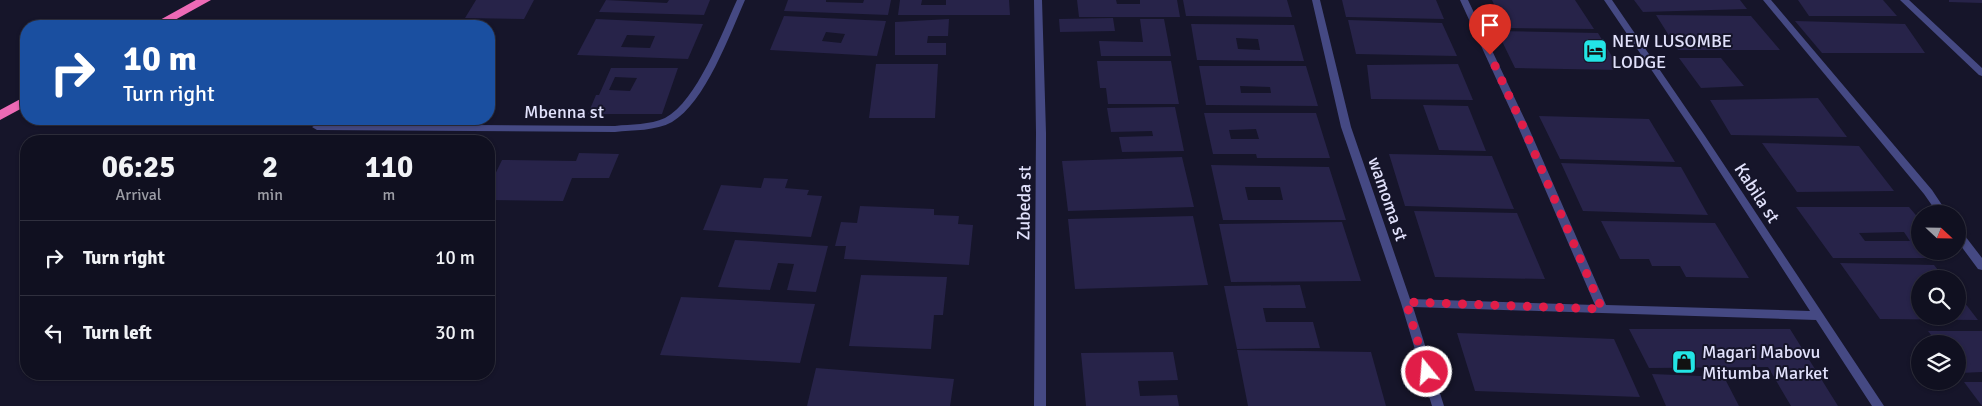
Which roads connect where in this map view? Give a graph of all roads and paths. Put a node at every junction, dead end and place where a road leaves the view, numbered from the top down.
1 (205, 0) edge
2 (741, 0) edge
3 (1038, 0) edge
4 (1316, 0) edge
5 (1464, 0) edge
6 (1608, 0) edge
7 (1767, 0) edge
8 (1904, 0) edge
9 (167, 20) edge
10 (1982, 73) edge
11 (20, 104) edge
12 (0, 116) edge
13 (317, 127) dead end
14 (1937, 205) edge
15 (1966, 245) edge
16 (1982, 266) edge
17 (1406, 302) junction
18 (1602, 309) junction
19 (1818, 316) junction
20 (1040, 406) edge
21 (1438, 406) edge
22 (1878, 406) edge

1 - 9 highway
2 - 13 street, Mbenna st
3 - 20 street, Zubeda st
4 - 17 street, wamoma st
5 - 18 street
6 - 19 street, Kabila st
7 - 14 street
8 - 10 street
11 - 12 highway
15 - 16 street
17 - 18 street
17 - 21 street, wamoma st
18 - 19 street
19 - 22 street, Kabila st

